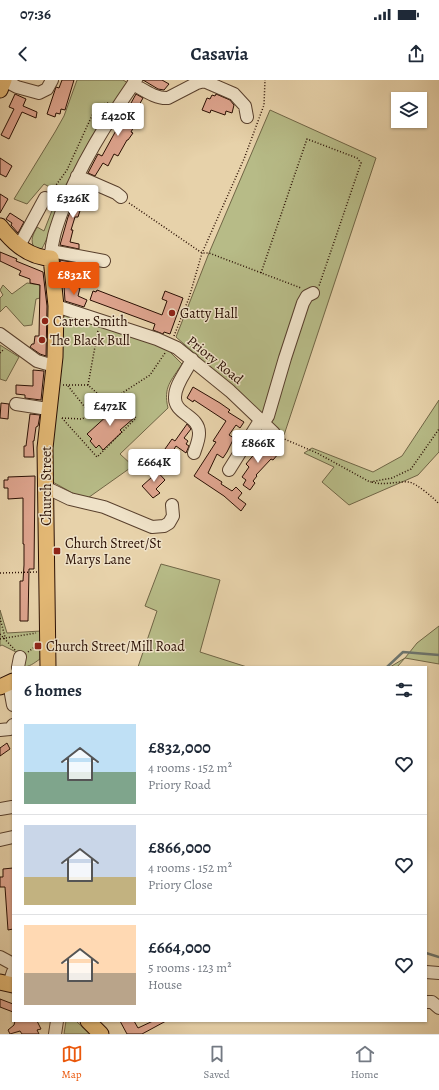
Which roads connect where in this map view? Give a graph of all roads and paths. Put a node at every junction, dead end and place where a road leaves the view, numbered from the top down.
1 (4, 80) edge
2 (52, 80) edge
3 (265, 80) edge
4 (134, 82) edge
5 (0, 90) edge
6 (119, 104) junction
7 (247, 117) dead end
8 (77, 176) junction
9 (121, 197) joint
10 (45, 198) joint
11 (0, 226) edge
12 (19, 246) junction
13 (202, 253) junction
14 (51, 255) junction
15 (104, 261) dead end
16 (261, 273) junction
17 (313, 293) junction
18 (56, 306) junction
19 (100, 320) junction
20 (0, 334) edge
21 (171, 344) junction
22 (192, 359) junction
23 (54, 366) junction
24 (88, 384) junction
25 (52, 385) junction
26 (68, 386) junction
27 (116, 397) junction
28 (108, 403) junction
29 (16, 404) dead end
30 (48, 409) junction
31 (91, 414) junction
32 (262, 420) junction
33 (439, 429) edge
34 (274, 433) joint
35 (194, 453) dead end
36 (228, 470) dead end
37 (370, 482) junction
38 (45, 487) junction
39 (439, 504) edge
40 (172, 505) dead end
41 (46, 572) junction
42 (0, 573) edge
43 (0, 618) edge
44 (0, 634) edge
45 (47, 634) junction
46 (5, 638) junction
47 (0, 639) edge
48 (19, 662) edge
49 (48, 666) edge
50 (7, 684) edge
51 (12, 702) edge
52 (12, 726) edge
53 (0, 730) edge
54 (12, 807) edge
55 (0, 809) edge
56 (12, 837) edge
57 (0, 840) edge
58 (0, 957) edge
59 (12, 963) edge
60 (427, 972) edge
61 (439, 973) edge
62 (427, 1002) edge
63 (439, 1008) edge
64 (57, 1022) edge
65 (89, 1022) edge
66 (55, 1034) edge
67 (101, 1034) edge

1 - 2 street
1 - 5 main road
3 - 13 path
4 - 6 street
4 - 7 street
6 - 8 street
6 - 10 path
8 - 9 street
8 - 14 street
9 - 13 path
10 - 12 street
11 - 12 main road
12 - 14 main road
13 - 16 path
13 - 21 path
14 - 15 street
14 - 18 main road, Church Street
16 - 17 path
16 - 17 path
17 - 32 street
18 - 19 street, Priory Road
18 - 23 main road, Church Street
19 - 21 street, Priory Road
19 - 24 path
20 - 23 street
21 - 22 street, Priory Road
21 - 27 path
22 - 32 street, Priory Road
22 - 35 street
23 - 25 main road, Church Street
24 - 26 path
24 - 28 path
25 - 26 path
25 - 30 main road, Church Street
26 - 31 path
27 - 28 path
27 - 31 path
28 - 31 path
29 - 30 street
30 - 38 main road, Church Street
32 - 34 street, Priory Road
32 - 36 street
33 - 37 path
34 - 37 path
37 - 39 path
38 - 40 street
38 - 41 main road, Church Street
41 - 42 path
41 - 45 main road, Church Street
43 - 46 path
44 - 46 path
45 - 46 path
45 - 48 path
45 - 49 main road, Church Street
46 - 47 path
46 - 48 path
50 - 51 street
52 - 53 street
54 - 55 street
56 - 57 street
58 - 59 street
60 - 61 street
62 - 63 street
64 - 66 street
65 - 67 main road

